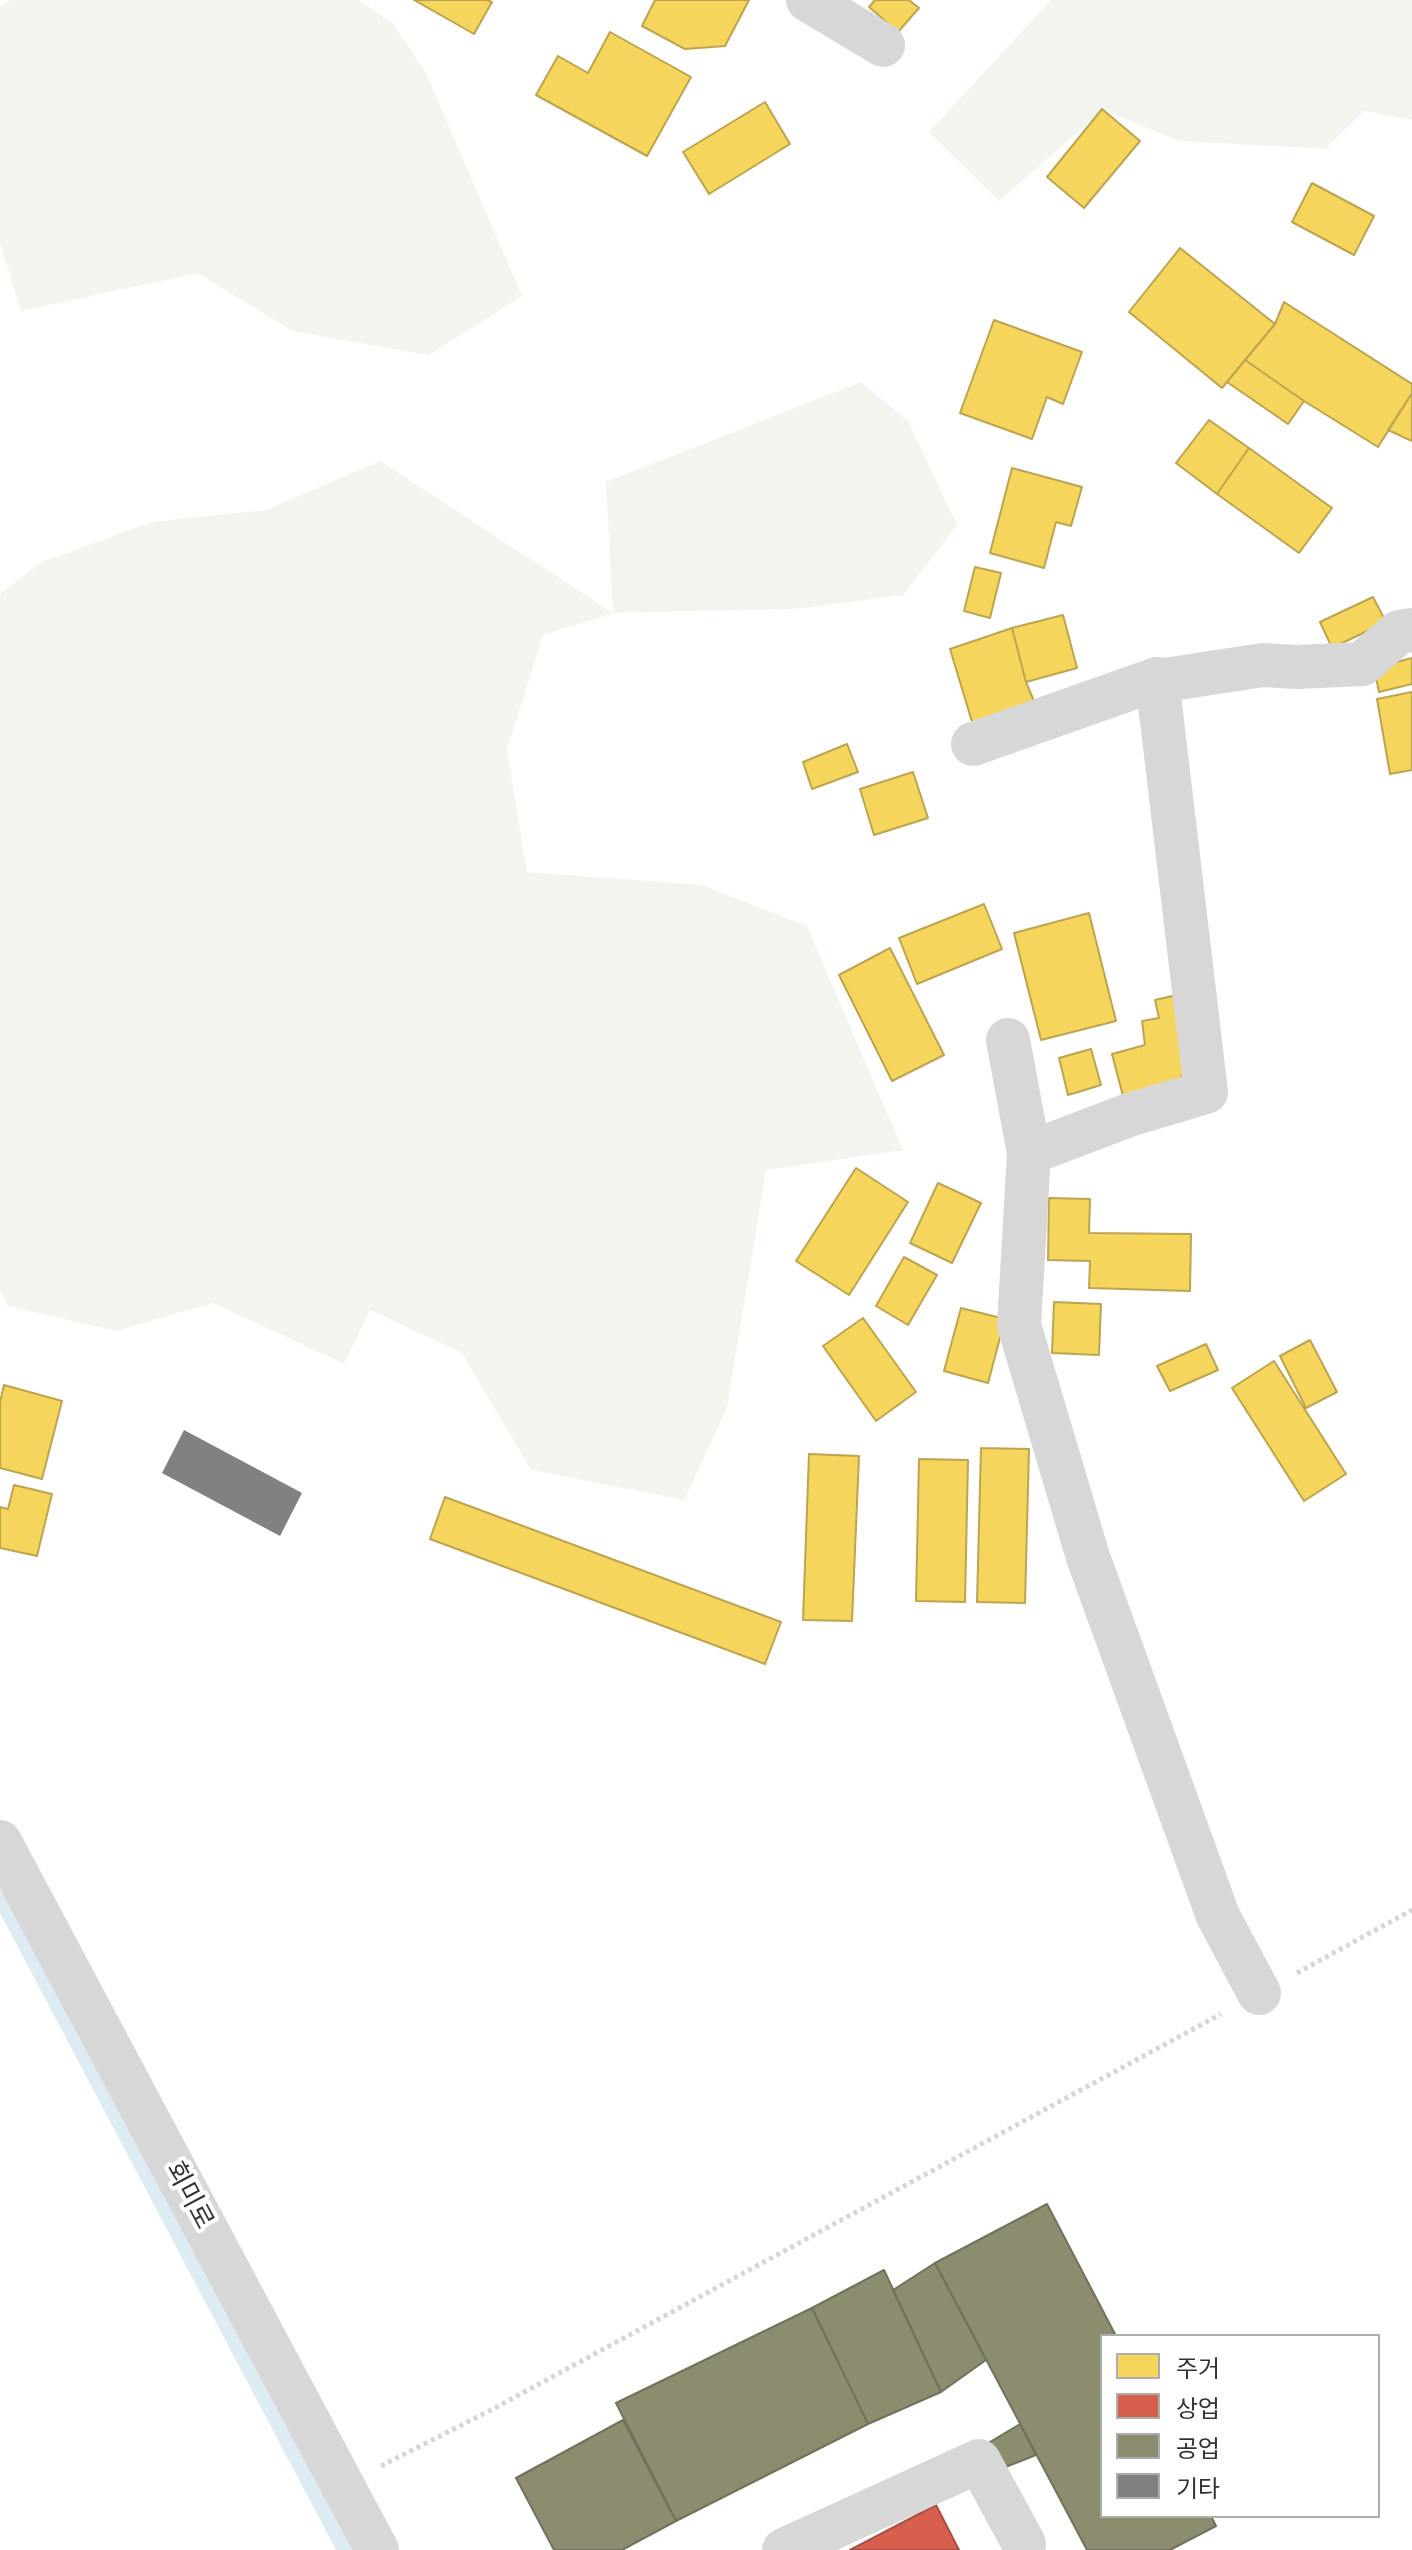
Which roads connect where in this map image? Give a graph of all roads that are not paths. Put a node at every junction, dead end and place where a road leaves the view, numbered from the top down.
1 (808, 0) edge
2 (883, 45) dead end
3 (1412, 630) edge
4 (1157, 679) junction
5 (973, 744) dead end
6 (1008, 1040) dead end
7 (1029, 1153) junction
8 (0, 1842) edge
9 (1259, 1993) road end
10 (1024, 2544) dead end
11 (377, 2550) edge
12 (784, 2550) edge

1 - 2 street
3 - 4 street
4 - 5 street
4 - 7 street
6 - 7 street
7 - 9 street
8 - 11 street, 회미로
10 - 12 street

